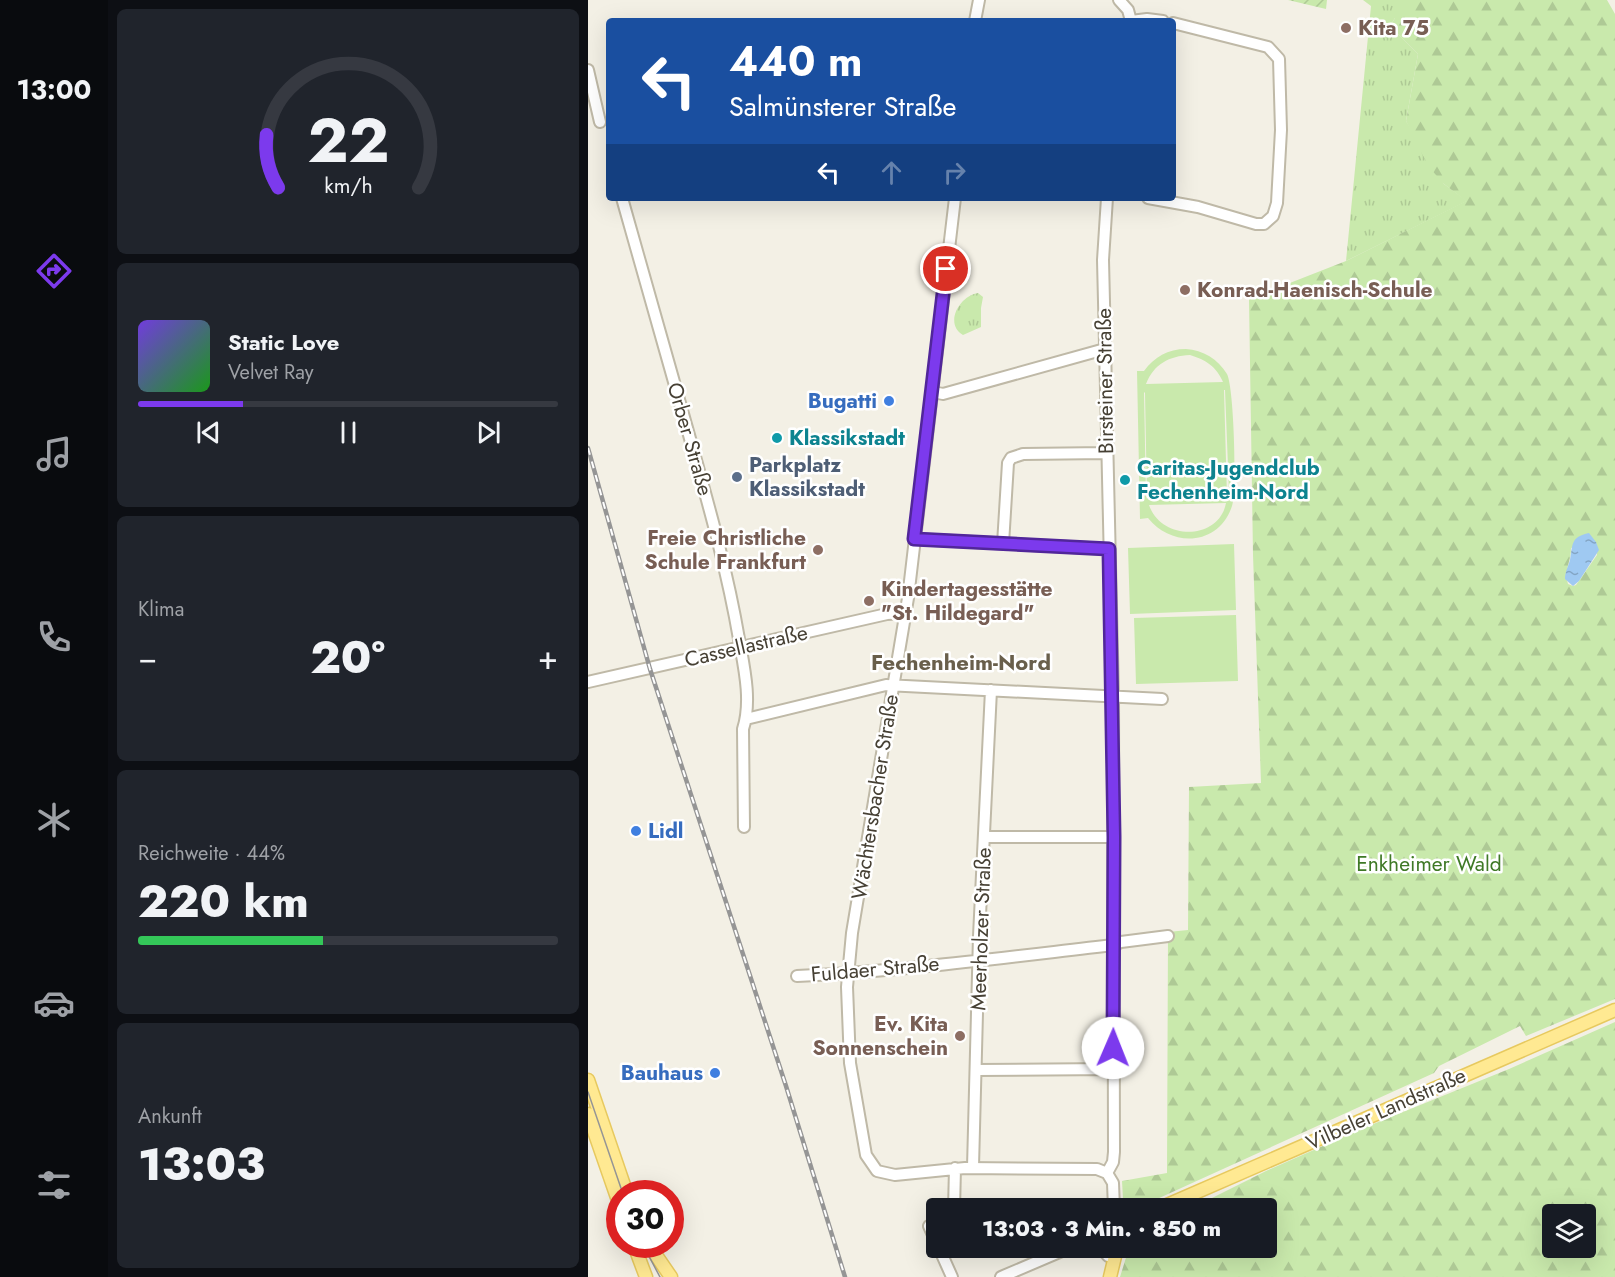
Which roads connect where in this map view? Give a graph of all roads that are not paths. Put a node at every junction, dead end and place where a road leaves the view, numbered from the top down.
1 (979, 0) edge
2 (1119, 0) edge
3 (976, 18) edge
4 (1130, 18) edge
5 (1176, 24) edge
6 (588, 70) edge
7 (600, 122) dead end
8 (622, 201) edge
9 (955, 201) edge
10 (1107, 201) edge
11 (1165, 201) edge
12 (1105, 349) junction
13 (933, 393) junction
14 (1106, 453) junction
15 (914, 539) junction
16 (1004, 544) junction
17 (1109, 549) junction
18 (905, 613) junction
19 (741, 648) junction
20 (588, 682) edge
21 (894, 685) junction
22 (991, 690) junction
23 (1113, 696) junction
24 (1162, 699) dead end
25 (746, 719) junction
26 (744, 827) dead end
27 (984, 837) junction
28 (1114, 837) junction
29 (1168, 936) dead end
30 (1114, 945) junction
31 (979, 960) junction
32 (848, 973) junction
33 (797, 976) dead end
34 (1615, 1010) edge
35 (1113, 1069) junction
36 (976, 1070) junction
37 (588, 1080) edge
38 (588, 1114) edge
39 (973, 1167) junction
40 (955, 1168) junction
41 (1107, 1173) junction
42 (611, 1180) edge
43 (622, 1180) edge
44 (954, 1198) edge
45 (1113, 1198) edge
46 (1183, 1198) edge
47 (639, 1258) edge
48 (658, 1258) edge
49 (943, 1258) edge
50 (1046, 1258) edge
51 (1109, 1258) edge
52 (1111, 1258) edge
53 (646, 1277) edge
54 (671, 1277) edge
55 (952, 1277) edge
56 (1001, 1277) edge
57 (1104, 1277) edge
58 (1110, 1277) edge

1 - 3 street
2 - 4 street
5 - 11 street
6 - 7 street
8 - 19 street, Orber Straße
9 - 13 street, Wächtersbacher Straße
10 - 12 street, Birsteiner Straße
12 - 13 street
12 - 14 street, Birsteiner Straße
13 - 15 street, Wächtersbacher Straße
14 - 16 street
14 - 17 street, Birsteiner Straße
15 - 16 street
15 - 18 street, Wächtersbacher Straße
16 - 17 street
17 - 23 street, Birsteiner Straße
18 - 19 street, Cassellastraße
18 - 21 street, Wächtersbacher Straße
19 - 20 street, Cassellastraße
19 - 25 street, Orber Straße
21 - 22 street
21 - 25 street
21 - 32 street, Wächtersbacher Straße
22 - 23 street
22 - 27 street, Meerholzer Straße
23 - 24 street
23 - 28 street, Birsteiner Straße
25 - 26 street, Orber Straße
27 - 28 street
27 - 31 street, Meerholzer Straße
28 - 30 street, Birsteiner Straße
29 - 30 street, Fuldaer Straße
30 - 31 street, Fuldaer Straße
30 - 35 street, Birsteiner Straße
31 - 32 street, Fuldaer Straße
31 - 36 street, Meerholzer Straße
32 - 33 street, Fuldaer Straße
32 - 40 street, Wächtersbacher Straße
34 - 46 main road, Vilbeler Landstraße
35 - 36 street
35 - 41 street, Birsteiner Straße
36 - 39 street, Meerholzer Straße
37 - 43 main road
38 - 42 main road
39 - 40 street
39 - 41 street
40 - 44 street
41 - 45 street, Birsteiner Straße
47 - 53 main road
48 - 54 main road
49 - 55 street
50 - 56 street
51 - 57 main road
52 - 58 main road

